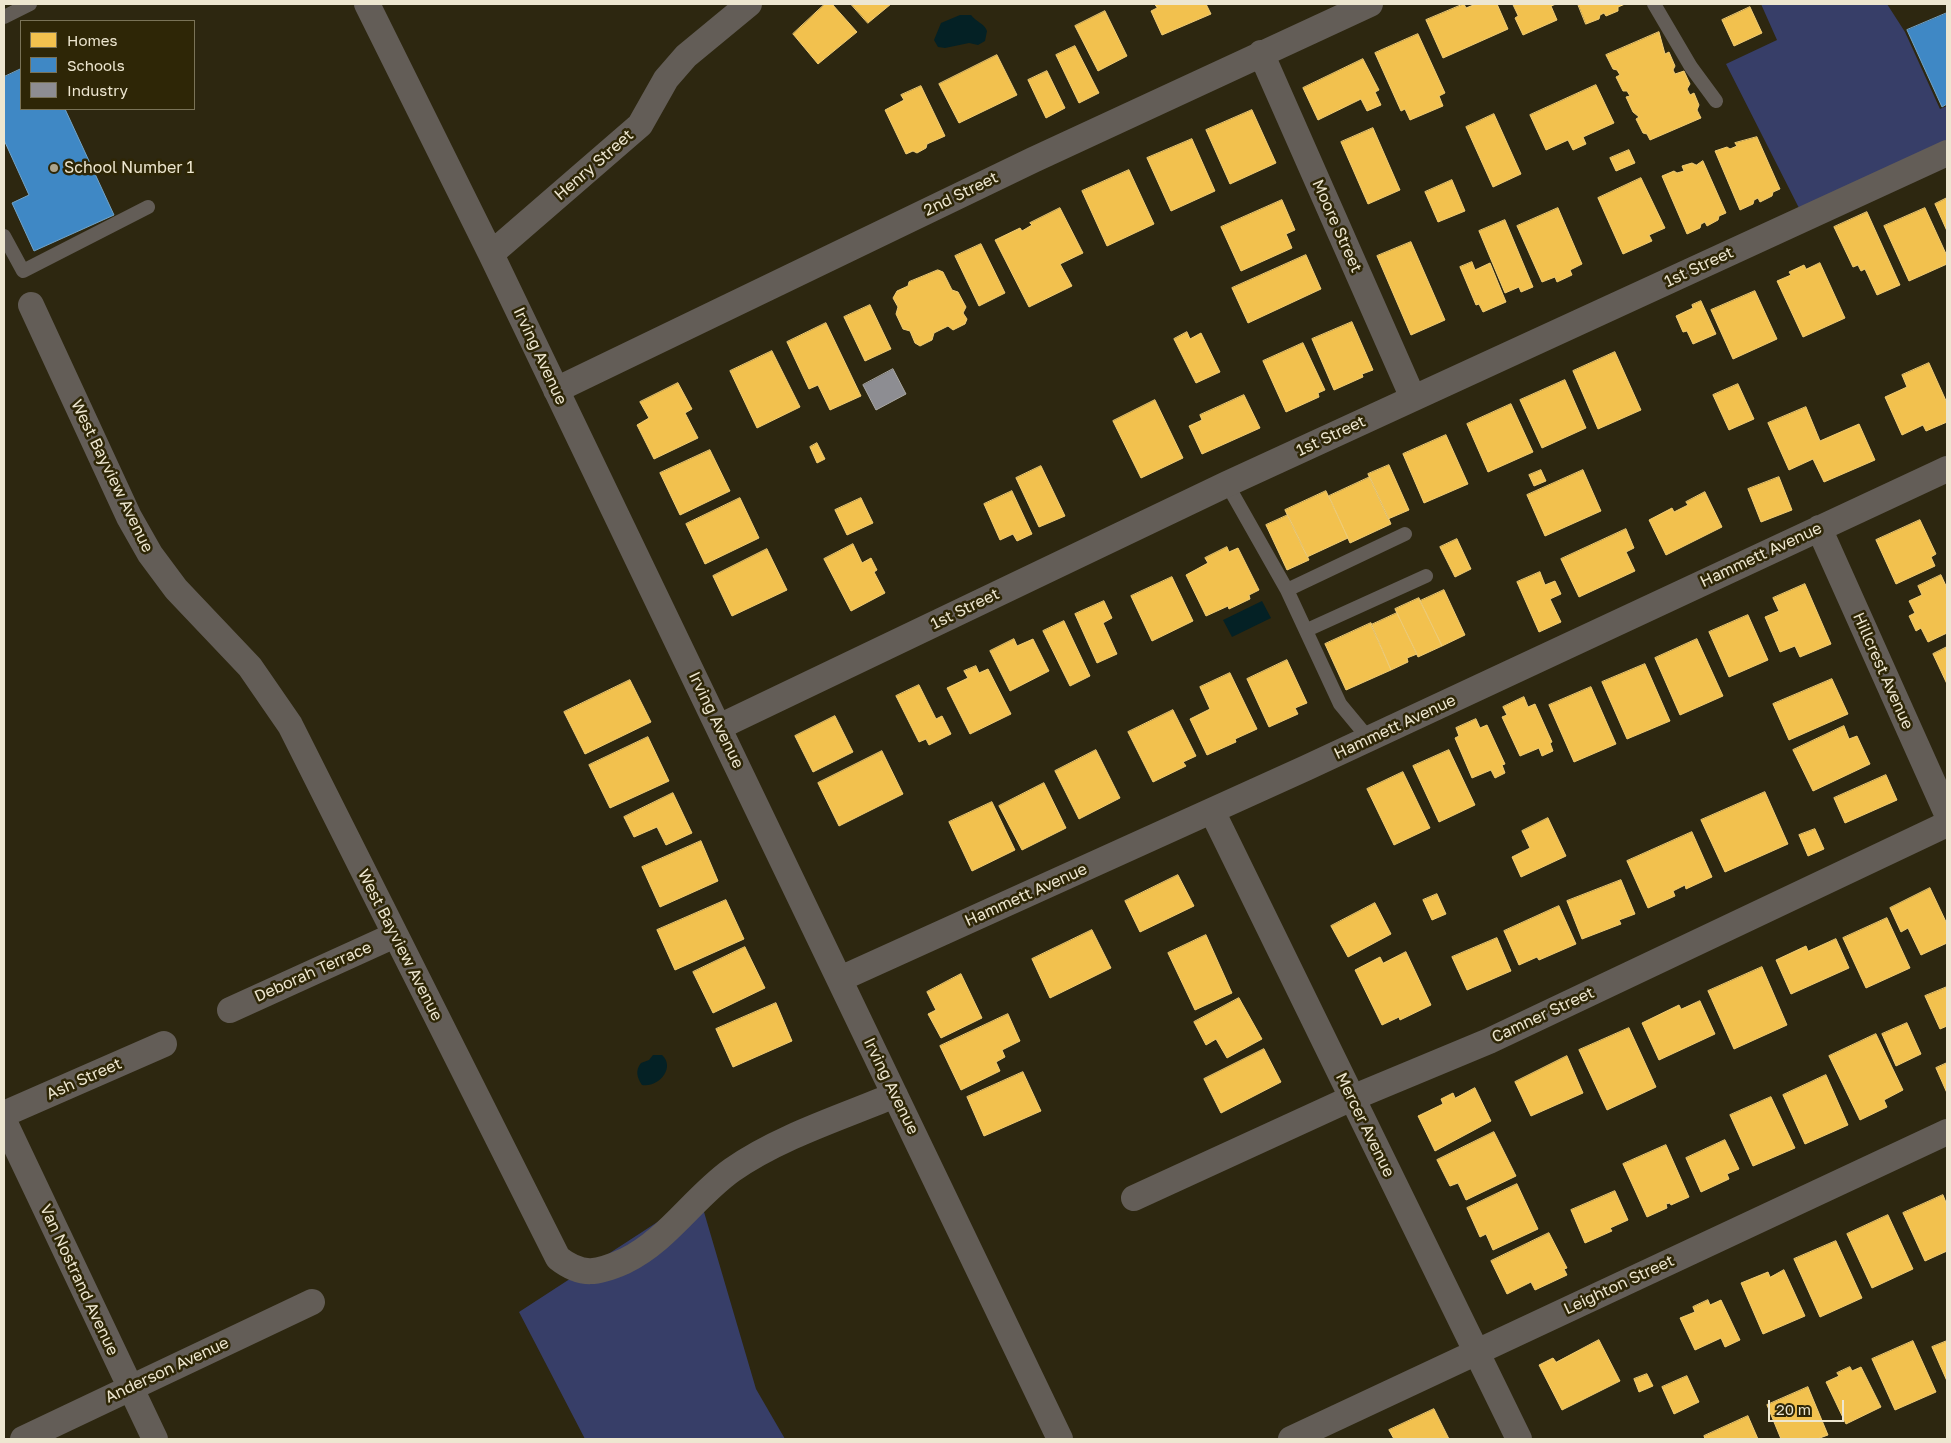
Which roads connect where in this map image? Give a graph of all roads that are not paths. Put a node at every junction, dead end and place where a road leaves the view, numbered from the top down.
1 (30, 4) edge
2 (367, 4) edge
3 (749, 4) edge
4 (1370, 4) edge
5 (1654, 4) edge
6 (4, 17) edge
7 (1261, 53) junction
8 (1716, 100) dead end
9 (1947, 152) edge
10 (148, 207) dead end
11 (4, 236) edge
12 (491, 254) junction
13 (31, 305) dead end
14 (556, 390) junction
15 (1413, 398) junction
16 (1947, 469) edge
17 (1228, 484) junction
18 (1819, 528) junction
19 (1405, 534) dead end
20 (1426, 576) dead end
21 (1287, 590) junction
22 (1307, 630) junction
23 (719, 727) junction
24 (1369, 739) junction
25 (1212, 811) junction
26 (1947, 814) edge
27 (1947, 824) edge
28 (395, 935) junction
29 (840, 979) junction
30 (230, 1010) dead end
31 (164, 1044) dead end
32 (895, 1095) junction
33 (1352, 1098) junction
34 (4, 1114) edge
35 (4, 1121) edge
36 (1947, 1132) edge
37 (1134, 1198) dead end
38 (312, 1302) dead end
39 (1476, 1352) junction
40 (131, 1388) junction
41 (22, 1439) edge
42 (155, 1439) edge
43 (1060, 1439) edge
44 (1291, 1439) edge
45 (1519, 1439) edge

1 - 6 lane
2 - 12 street, Irving Avenue
3 - 12 street, Henry Street
4 - 7 street, 2nd Street
5 - 8 lane
7 - 14 street, 2nd Street
7 - 15 street, Moore Street
9 - 15 street, 1st Street
10 - 11 lane
12 - 14 street, Irving Avenue
13 - 28 street, West Bayview Avenue
14 - 23 street, Irving Avenue
15 - 17 street, 1st Street
16 - 18 street, Hammett Avenue
17 - 21 lane
17 - 23 street, 1st Street
18 - 24 street, Hammett Avenue
18 - 26 street, Hillcrest Avenue
19 - 21 lane
20 - 22 lane
21 - 22 lane
22 - 24 lane
23 - 29 street, Irving Avenue
24 - 25 street, Hammett Avenue
25 - 29 street, Hammett Avenue
25 - 33 street, Mercer Avenue
27 - 33 street, Camner Street
28 - 30 street, Deborah Terrace
28 - 32 street, West Bayview Avenue
29 - 32 street, Irving Avenue
31 - 34 street, Ash Street
32 - 43 street, Irving Avenue
33 - 37 street, Camner Street
33 - 39 street, Mercer Avenue
35 - 40 street, Van Nostrand Avenue
36 - 39 street, Leighton Street
38 - 40 street, Anderson Avenue
39 - 44 street, Leighton Street
39 - 45 street, Mercer Avenue
40 - 41 street, Anderson Avenue
40 - 42 street, Van Nostrand Avenue

